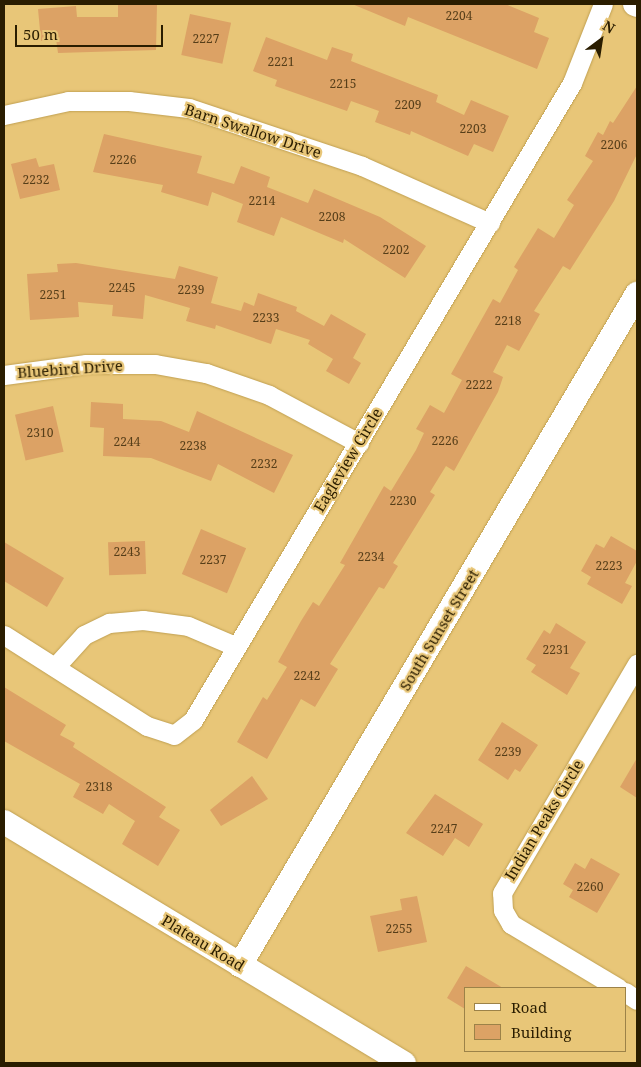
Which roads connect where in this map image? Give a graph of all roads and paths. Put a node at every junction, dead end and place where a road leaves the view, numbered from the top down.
1 (603, 4) edge
2 (4, 115) edge
3 (490, 224) junction
4 (637, 294) edge
5 (4, 375) edge
6 (359, 443) junction
7 (4, 635) edge
8 (235, 646) junction
9 (637, 664) edge
10 (55, 667) junction
11 (4, 822) edge
12 (240, 965) junction
13 (616, 987) edge
14 (626, 993) edge
15 (637, 1000) edge
16 (404, 1063) edge

1 - 3 street, Eagleview Circle
2 - 3 street, Barn Swallow Drive
3 - 6 street, Eagleview Circle
4 - 12 street, South Sunset Street
5 - 6 street, Bluebird Drive
6 - 8 street, Eagleview Circle
7 - 10 street, Eagleview Circle
8 - 10 street
8 - 10 street, Eagleview Circle
9 - 13 street, Indian Peaks Circle
11 - 12 street, Plateau Road
12 - 16 street, Plateau Road
14 - 15 street

